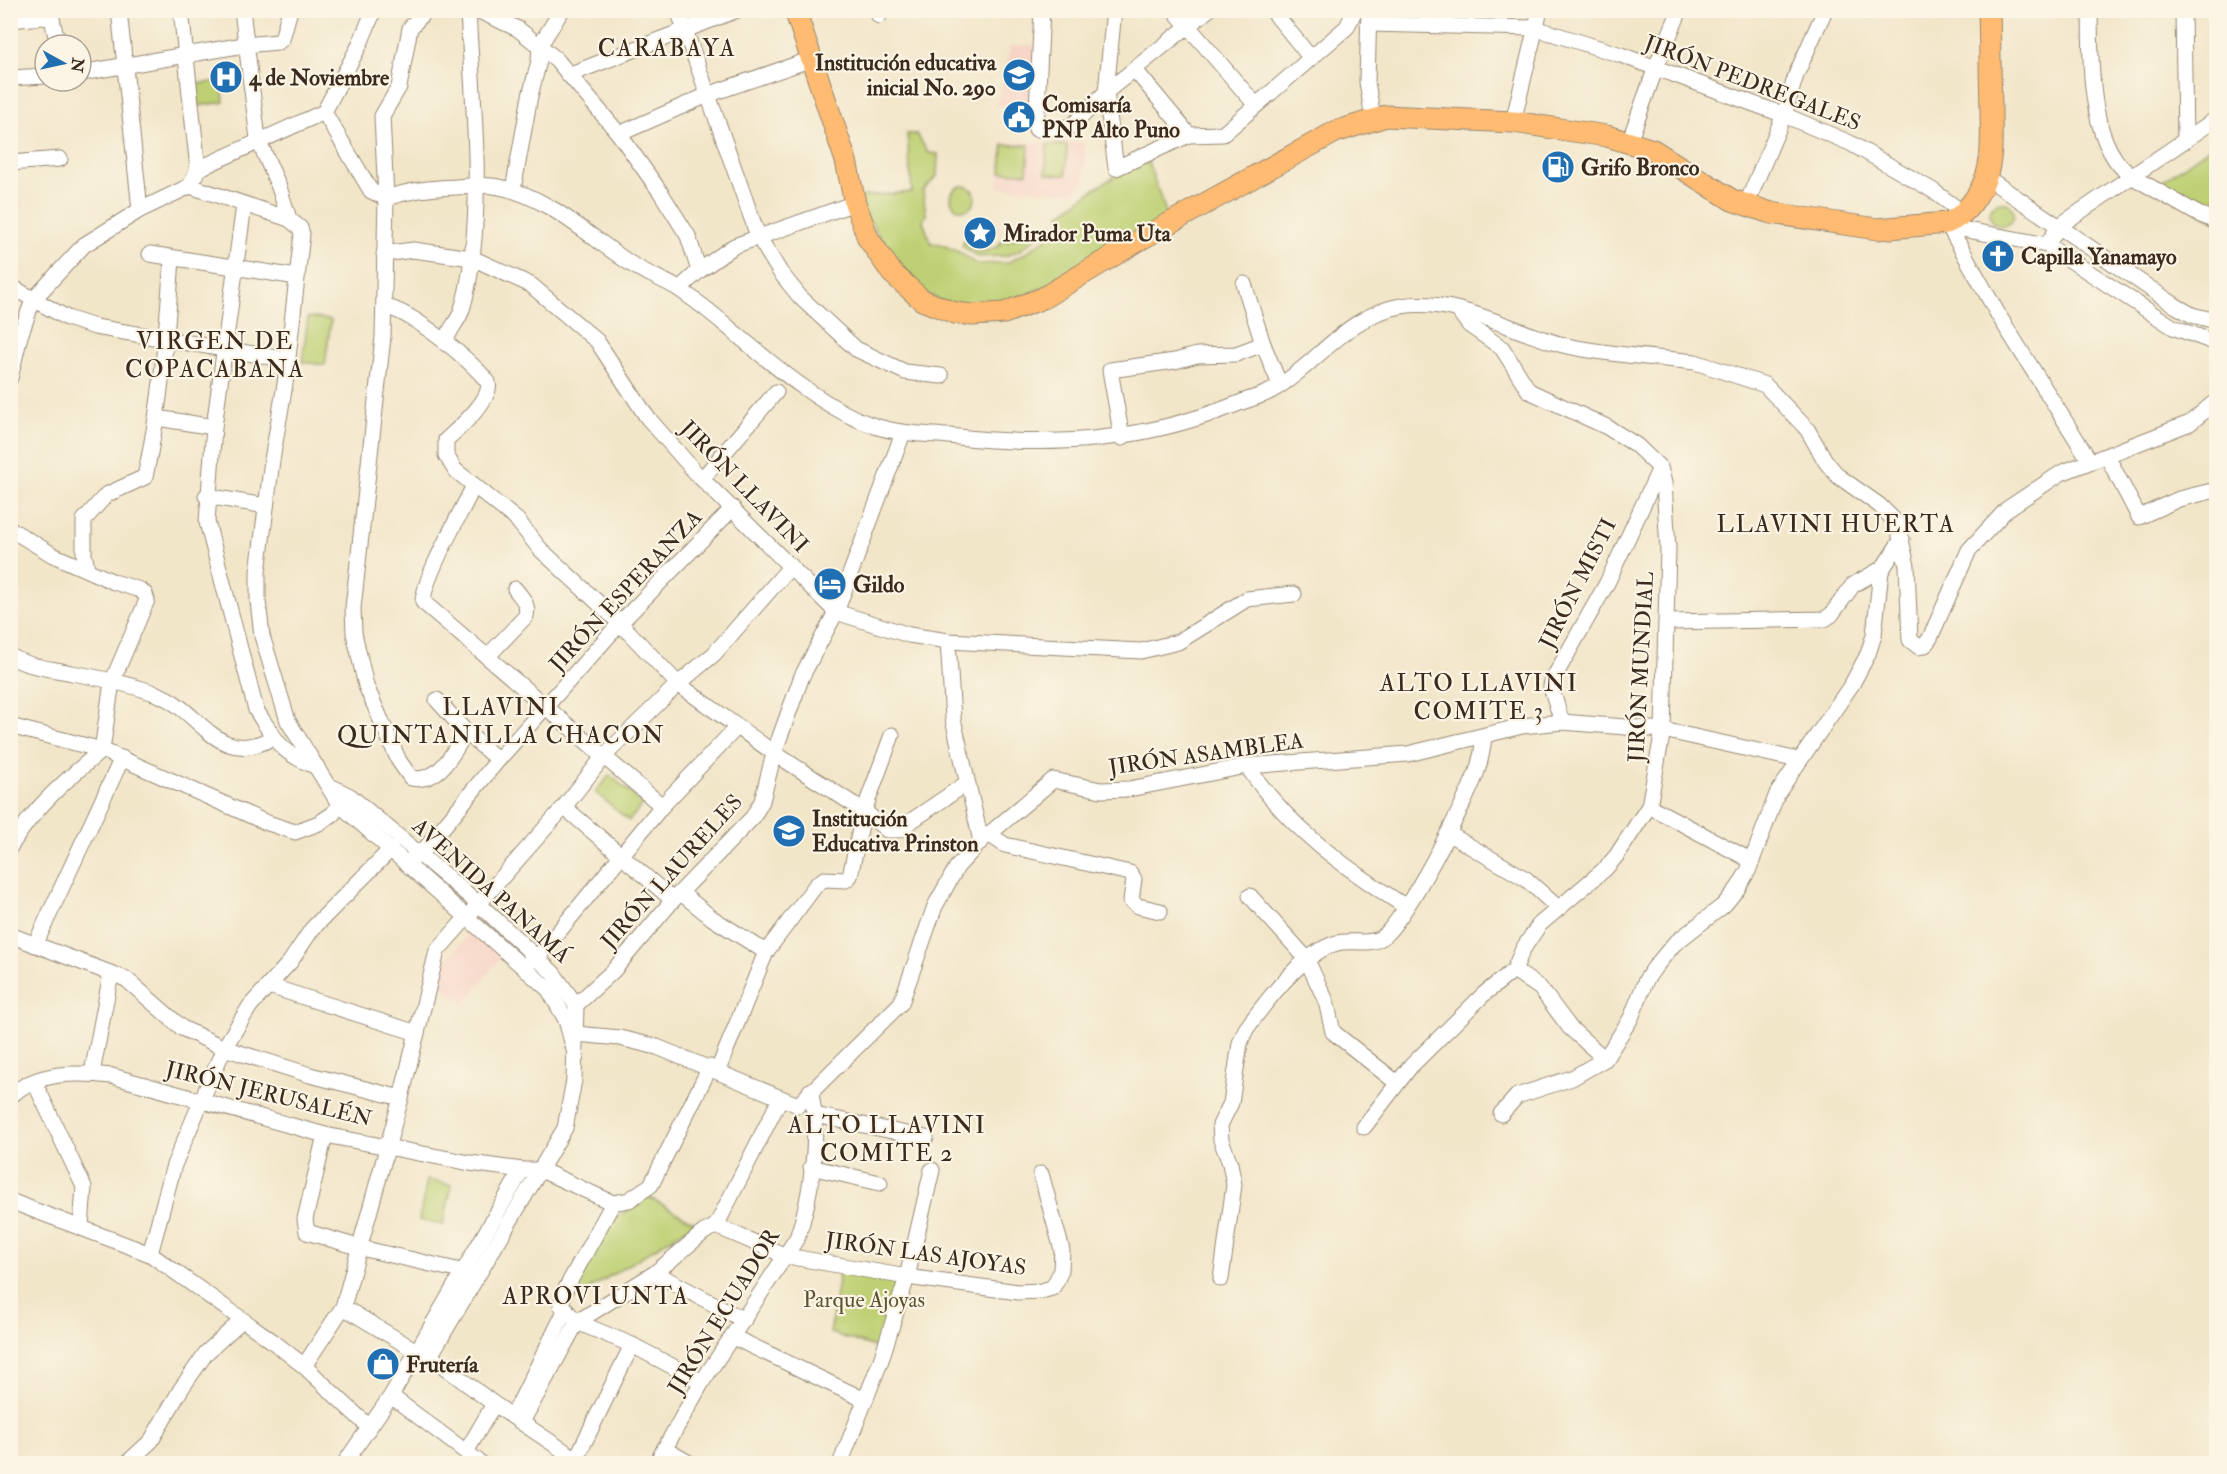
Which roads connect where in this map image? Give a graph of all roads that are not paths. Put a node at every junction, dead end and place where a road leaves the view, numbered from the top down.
1 (119, 10) edge
2 (181, 10) edge
3 (242, 10) edge
4 (290, 10) edge
5 (374, 10) edge
6 (426, 10) edge
7 (468, 10) edge
8 (477, 10) edge
9 (562, 10) edge
10 (678, 10) edge
11 (736, 10) edge
12 (795, 10) edge
13 (1042, 10) edge
14 (1114, 10) edge
15 (1174, 10) edge
16 (1208, 10) edge
17 (1272, 10) edge
18 (1355, 10) edge
19 (1540, 10) edge
20 (1680, 10) edge
21 (1825, 10) edge
22 (1989, 10) edge
23 (2090, 10) edge
24 (2183, 10) edge
25 (1369, 17) edge
26 (10, 20) edge
27 (1188, 27) junction
28 (1534, 28) junction
29 (685, 29) junction
30 (55, 33) edge
31 (244, 45) junction
32 (540, 45) junction
33 (184, 57) junction
34 (1310, 57) junction
35 (812, 59) junction
36 (126, 67) junction
37 (1656, 67) junction
38 (1135, 70) junction
39 (93, 71) edge
40 (568, 75) junction
41 (33, 77) edge
42 (10, 78) edge
43 (1106, 92) junction
44 (710, 94) junction
45 (1255, 104) junction
46 (324, 111) junction
47 (1784, 115) junction
48 (1373, 118) junction
49 (2217, 119) edge
50 (1513, 122) junction
51 (619, 134) junction
52 (1189, 135) junction
53 (258, 140) junction
54 (2185, 141) junction
55 (1629, 142) junction
56 (60, 159) dead end
57 (10, 163) edge
58 (198, 169) junction
59 (1986, 177) junction
60 (2133, 177) junction
61 (190, 186) junction
62 (477, 186) junction
63 (513, 190) junction
64 (386, 198) junction
65 (855, 203) junction
66 (244, 205) junction
67 (1746, 206) junction
68 (140, 210) junction
69 (1955, 218) junction
70 (289, 219) junction
71 (2217, 220) edge
72 (2060, 226) junction
73 (758, 236) junction
74 (2047, 245) junction
75 (150, 254) dead end
76 (384, 254) junction
77 (172, 258) junction
78 (472, 258) junction
79 (235, 268) junction
80 (699, 271) junction
81 (10, 274) edge
82 (297, 277) junction
83 (1244, 284) dead end
84 (10, 286) edge
85 (679, 289) junction
86 (33, 300) junction
87 (384, 307) junction
88 (1458, 310) junction
89 (2217, 321) edge
90 (167, 340) junction
91 (2217, 343) edge
92 (446, 344) junction
93 (1263, 345) junction
94 (224, 348) junction
95 (288, 360) junction
96 (941, 376) dead end
97 (10, 378) edge
98 (1280, 385) junction
99 (776, 392) dead end
100 (2217, 401) edge
101 (157, 418) junction
102 (214, 427) junction
103 (903, 433) junction
104 (1122, 438) junction
105 (2107, 456) junction
106 (2090, 461) junction
107 (1660, 468) junction
108 (702, 478) junction
109 (474, 485) junction
110 (2217, 490) edge
111 (206, 496) junction
112 (266, 506) junction
113 (733, 508) junction
114 (10, 529) edge
115 (1902, 539) junction
116 (791, 566) junction
117 (87, 568) junction
118 (1883, 568) junction
119 (514, 589) dead end
120 (1294, 594) dead end
121 (836, 612) junction
122 (1667, 622) junction
123 (620, 623) junction
124 (948, 641) junction
125 (10, 656) edge
126 (488, 656) junction
127 (112, 682) junction
128 (678, 684) junction
129 (437, 700) dead end
130 (546, 706) junction
131 (1562, 722) junction
132 (10, 726) edge
133 (737, 727) junction
134 (1663, 729) junction
135 (466, 732) junction
136 (892, 735) dead end
137 (1485, 737) junction
138 (272, 738) junction
139 (102, 750) junction
140 (774, 753) junction
141 (604, 756) junction
142 (122, 758) junction
143 (498, 760) junction
144 (1798, 760) junction
145 (1247, 766) junction
146 (317, 767) junction
147 (967, 783) junction
148 (328, 785) junction
149 (339, 804) junction
150 (662, 806) junction
151 (564, 807) junction
152 (1649, 807) junction
153 (864, 811) junction
154 (1449, 834) junction
155 (986, 838) junction
156 (10, 846) edge
157 (390, 849) junction
158 (421, 854) junction
159 (620, 856) junction
160 (1752, 861) junction
161 (405, 862) junction
162 (1250, 896) dead end
163 (677, 897) junction
164 (479, 904) junction
165 (1406, 907) junction
166 (1557, 907) junction
167 (1160, 911) dead end
168 (467, 915) junction
169 (10, 935) edge
170 (35, 945) junction
171 (766, 952) junction
172 (537, 958) junction
173 (1306, 958) junction
174 (520, 965) junction
175 (1514, 970) junction
176 (111, 974) junction
177 (269, 986) junction
178 (576, 1005) junction
179 (417, 1033) junction
180 (576, 1034) junction
181 (224, 1048) junction
182 (576, 1057) junction
183 (1605, 1059) junction
184 (713, 1069) junction
185 (92, 1074) junction
186 (35, 1083) junction
187 (1397, 1083) junction
188 (810, 1091) junction
189 (10, 1097) edge
190 (401, 1098) junction
191 (202, 1099) junction
192 (780, 1099) junction
193 (815, 1114) junction
194 (1501, 1114) dead end
195 (1364, 1127) dead end
196 (325, 1135) junction
197 (926, 1138) dead end
198 (386, 1146) junction
199 (811, 1167) junction
200 (522, 1170) junction
201 (541, 1170) junction
202 (932, 1170) dead end
203 (1041, 1174) dead end
204 (880, 1183) dead end
205 (10, 1201) edge
206 (613, 1203) junction
207 (716, 1226) junction
208 (81, 1227) junction
209 (361, 1248) junction
210 (150, 1254) junction
211 (786, 1256) junction
212 (465, 1272) junction
213 (655, 1273) junction
214 (906, 1277) junction
215 (1221, 1279) dead end
216 (343, 1307) junction
217 (566, 1310) junction
218 (242, 1320) junction
219 (744, 1320) junction
220 (577, 1322) junction
221 (733, 1337) junction
222 (632, 1345) junction
223 (424, 1354) junction
224 (304, 1366) junction
225 (702, 1382) junction
226 (391, 1396) junction
227 (865, 1400) junction
228 (494, 1404) junction
229 (518, 1419) junction
230 (368, 1426) junction
231 (664, 1449) junction
232 (466, 1452) junction
233 (126, 1464) edge
234 (344, 1464) edge
235 (482, 1464) edge
236 (656, 1464) edge
237 (691, 1464) edge
238 (840, 1464) edge

1 - 36 street
2 - 33 street
3 - 31 street, AVENIDA PANAMÁ
4 - 31 street
5 - 46 street
6 - 64 street
7 - 62 street
8 - 32 street
9 - 32 street
10 - 29 street
11 - 29 street
12 - 35 highway
13 - 43 street
14 - 43 street
15 - 27 street
16 - 27 street
17 - 34 street
18 - 34 street
19 - 28 street
20 - 37 street
21 - 47 street
22 - 59 highway
23 - 60 street
24 - 54 street
25 - 28 street, JIRÓN PEDREGALES
25 - 48 street
26 - 30 street
27 - 38 street
27 - 45 street
28 - 37 street, JIRÓN PEDREGALES
28 - 50 street
29 - 40 street
29 - 44 street
31 - 33 street
31 - 53 street, AVENIDA PANAMÁ
32 - 40 street
32 - 63 street
33 - 36 street
33 - 58 street
34 - 45 street
35 - 44 street
35 - 65 highway
36 - 39 street
36 - 68 street
37 - 47 street, JIRÓN PEDREGALES
37 - 55 street
38 - 43 street
38 - 52 street
40 - 51 street
41 - 42 street
43 - 52 street
44 - 51 street
44 - 73 street
45 - 52 street
46 - 53 street
46 - 64 street
47 - 67 street
47 - 69 street, JIRÓN PEDREGALES
48 - 50 highway
48 - 65 highway
49 - 54 street
50 - 55 highway
51 - 80 street
53 - 58 street
53 - 70 street, AVENIDA PANAMÁ
54 - 60 street
55 - 67 highway
56 - 57 street
58 - 61 street
59 - 69 highway
59 - 72 street
60 - 71 street
60 - 72 street
61 - 66 street
61 - 68 street
62 - 63 street
62 - 64 street
62 - 78 street
63 - 85 street
64 - 76 street
65 - 73 street
66 - 70 street
66 - 79 street
67 - 69 highway
68 - 86 street
69 - 74 street
69 - 106 street
70 - 82 street, AVENIDA PANAMÁ
72 - 74 street
72 - 89 street
73 - 80 street
73 - 96 street
74 - 91 street
75 - 77 street
76 - 78 street, JIRÓN LLAVINI
76 - 87 street
77 - 79 street
77 - 90 street
78 - 92 street
78 - 108 street, JIRÓN LLAVINI
79 - 82 street
79 - 94 street
80 - 85 street
81 - 86 street
82 - 95 street, AVENIDA PANAMÁ
83 - 93 street
84 - 86 street
85 - 103 street
86 - 90 street
86 - 97 street
87 - 92 street
87 - 135 street
88 - 98 street
88 - 107 street
88 - 115 street
90 - 94 street
90 - 101 street
92 - 109 street
93 - 98 street
93 - 104 street
94 - 95 street
94 - 102 street
95 - 112 street, AVENIDA PANAMÁ
98 - 104 street
99 - 108 street
100 - 105 street
101 - 102 street
101 - 117 street
102 - 111 street
103 - 104 street
103 - 121 street, JIRÓN LAURELES
105 - 106 street
105 - 110 street
106 - 115 street
107 - 122 street, JIRÓN MUNDIAL
107 - 131 street, JIRÓN MISTI
108 - 113 street, JIRÓN LLAVINI
109 - 123 street
109 - 126 street
111 - 112 street
111 - 138 street
112 - 146 street, AVENIDA PANAMÁ
113 - 116 street, JIRÓN LLAVINI
113 - 123 street, JIRÓN ESPERANZA
114 - 117 street
115 - 118 street
116 - 121 street, JIRÓN LLAVINI
116 - 128 street
117 - 127 street
118 - 122 street
118 - 144 street
119 - 126 street
120 - 124 street, JIRÓN LLAVINI
121 - 124 street, JIRÓN LLAVINI
121 - 140 street, JIRÓN LAURELES
122 - 134 street, JIRÓN MUNDIAL
123 - 128 street
123 - 130 street, JIRÓN ESPERANZA
124 - 147 street
125 - 127 street
126 - 130 street
127 - 138 street
127 - 139 street
128 - 133 street
128 - 141 street
129 - 135 street
130 - 141 street
130 - 143 street, JIRÓN ESPERANZA
131 - 134 street, JIRÓN ASAMBLEA
131 - 137 street, JIRÓN ASAMBLEA
132 - 139 street
133 - 140 street
133 - 150 street
134 - 144 street, JIRÓN ASAMBLEA
134 - 152 street, JIRÓN MUNDIAL
135 - 143 street
136 - 153 street
137 - 145 street, JIRÓN ASAMBLEA
137 - 154 street
138 - 146 street
139 - 142 street
139 - 156 street
140 - 153 street
140 - 163 street, JIRÓN LAURELES
141 - 150 street
141 - 151 street
142 - 149 street
142 - 170 street
143 - 158 street, JIRÓN ESPERANZA
144 - 160 street
145 - 155 street, JIRÓN ASAMBLEA
145 - 165 street
146 - 148 street, AVENIDA PANAMÁ
147 - 153 street
147 - 155 street
148 - 149 street, AVENIDA PANAMÁ
148 - 158 street, AVENIDA PANAMÁ
149 - 157 street, AVENIDA PANAMÁ
150 - 159 street
151 - 159 street
151 - 164 street
152 - 160 street
152 - 166 street, JIRÓN MUNDIAL
153 - 171 street
154 - 165 street
154 - 166 street
155 - 167 street
155 - 188 street
157 - 161 street, AVENIDA PANAMÁ
157 - 177 street
158 - 161 street, JIRÓN ESPERANZA
158 - 164 street, AVENIDA PANAMÁ
159 - 163 street
159 - 172 street
160 - 183 street
161 - 168 street, AVENIDA PANAMÁ
162 - 173 street
163 - 171 street
163 - 178 street, JIRÓN LAURELES
164 - 168 street
164 - 172 street, AVENIDA PANAMÁ
165 - 173 street
166 - 175 street, JIRÓN MUNDIAL
168 - 174 street, AVENIDA PANAMÁ
168 - 179 street
169 - 170 street
170 - 176 street
171 - 184 street
172 - 174 street
172 - 178 street, AVENIDA PANAMÁ
173 - 187 street
173 - 215 street
174 - 182 street, AVENIDA PANAMÁ
175 - 183 street
175 - 187 street, JIRÓN MUNDIAL
176 - 181 street
176 - 185 street
177 - 179 street
177 - 181 street
178 - 180 street, AVENIDA PANAMÁ
179 - 190 street
180 - 182 street, AVENIDA PANAMÁ
180 - 184 street
181 - 190 street
181 - 191 street
182 - 201 street, AVENIDA PANAMÁ
183 - 194 street
184 - 192 street
184 - 206 street
185 - 186 street, JIRÓN JERUSALÉN
185 - 191 street, JIRÓN JERUSALÉN
186 - 189 street, JIRÓN JERUSALÉN
186 - 208 street
187 - 195 street, JIRÓN MUNDIAL
188 - 192 street
188 - 193 street, JIRÓN ECUADOR
190 - 198 street
191 - 196 street, JIRÓN JERUSALÉN
191 - 210 street
192 - 207 street
193 - 197 street
193 - 199 street, JIRÓN ECUADOR
196 - 198 street, JIRÓN JERUSALÉN
196 - 209 street
198 - 200 street, JIRÓN JERUSALÉN
198 - 209 street
199 - 204 street
199 - 211 street, JIRÓN ECUADOR
200 - 201 street
200 - 212 street, AVENIDA PANAMÁ
201 - 206 street
201 - 223 street, AVENIDA PANAMÁ
202 - 214 street
203 - 214 street, JIRÓN LAS AJOYAS
205 - 208 street
206 - 217 street
207 - 211 street, JIRÓN LAS AJOYAS
207 - 213 street
208 - 210 street
209 - 212 street
209 - 216 street
210 - 218 street
211 - 214 street, JIRÓN LAS AJOYAS
211 - 219 street, JIRÓN ECUADOR
212 - 223 street, AVENIDA PANAMÁ
213 - 219 street
213 - 220 street
214 - 227 street
216 - 223 street
216 - 224 street
217 - 220 street
217 - 229 street
218 - 224 street
218 - 233 street
219 - 221 street, JIRÓN ECUADOR
220 - 222 street
220 - 229 street
221 - 225 street, JIRÓN ECUADOR
221 - 227 street
222 - 225 street
222 - 229 street
223 - 226 street, AVENIDA PANAMÁ
223 - 228 street
224 - 230 street
225 - 231 street, JIRÓN ECUADOR
226 - 230 street, AVENIDA PANAMÁ
226 - 232 street
227 - 238 street
228 - 229 street
228 - 232 street
230 - 234 street, AVENIDA PANAMÁ
231 - 236 street, JIRÓN ECUADOR
231 - 237 street
232 - 235 street

